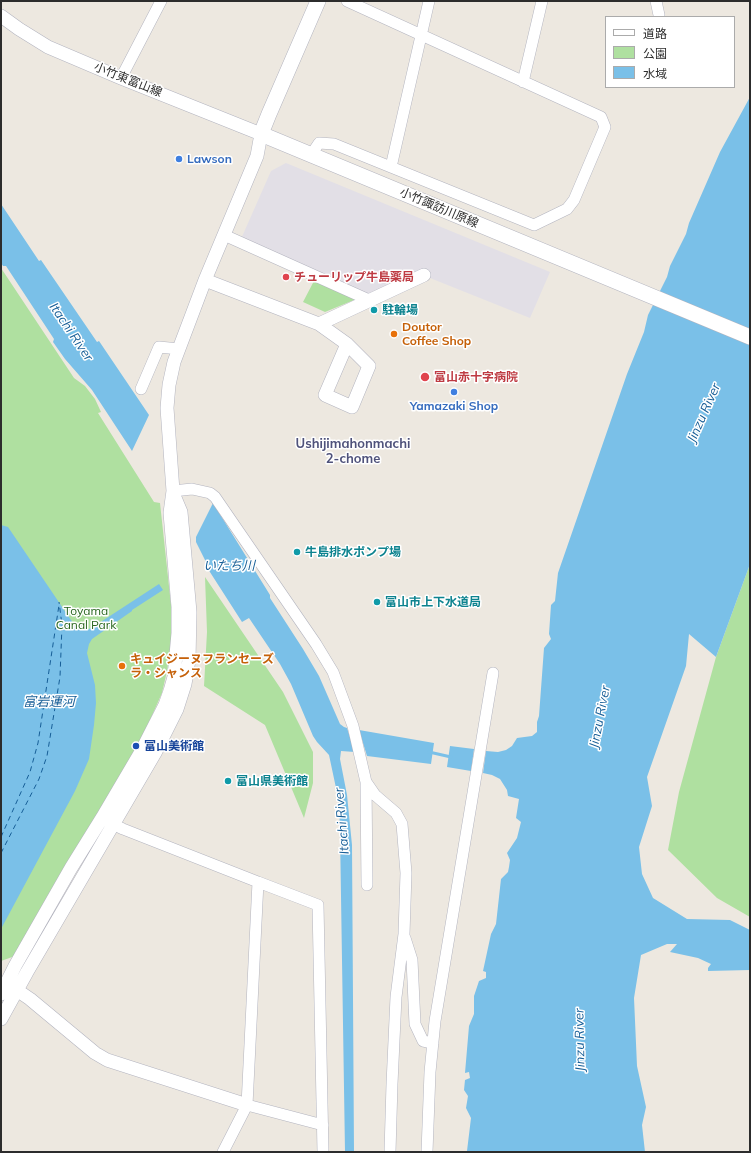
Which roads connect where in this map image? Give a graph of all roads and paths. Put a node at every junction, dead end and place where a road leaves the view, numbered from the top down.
1 (161, 1) edge
2 (318, 1) edge
3 (347, 1) edge
4 (429, 1) edge
5 (542, 1) edge
6 (656, 1) edge
7 (659, 15) dead end
8 (1, 16) edge
9 (421, 34) junction
10 (121, 78) junction
11 (523, 82) junction
12 (262, 134) junction
13 (311, 155) junction
14 (391, 167) junction
15 (224, 235) junction
16 (424, 275) dead end
17 (205, 280) junction
18 (369, 300) junction
19 (318, 324) junction
20 (750, 337) edge
21 (347, 344) dead end
22 (179, 349) junction
23 (141, 389) dead end
24 (172, 483) junction
25 (493, 673) dead end
26 (366, 782) junction
27 (108, 821) junction
28 (258, 882) junction
29 (366, 885) dead end
30 (404, 934) junction
31 (7, 987) edge
32 (1, 1020) edge
33 (433, 1043) junction
34 (247, 1105) junction
35 (323, 1125) junction
36 (223, 1152) edge
37 (323, 1152) edge
38 (390, 1152) edge
39 (427, 1152) edge

1 - 10 street
2 - 12 main road
3 - 9 street
4 - 9 street
5 - 11 street
6 - 7 street
8 - 10 street, 小竹東富山線
9 - 11 street
9 - 14 street
10 - 12 street, 小竹東富山線
11 - 14 street
12 - 13 main road, 小竹諏訪川原線
12 - 15 street
13 - 14 street
13 - 20 main road, 小竹諏訪川原線
15 - 17 street
15 - 18 street
16 - 18 street
17 - 19 street
17 - 22 street
18 - 19 street
19 - 21 street
22 - 23 street
22 - 24 street
24 - 26 street
24 - 27 street
25 - 33 street
26 - 29 street
26 - 30 street
27 - 28 street
27 - 31 street
28 - 34 street
28 - 35 street
30 - 33 street
30 - 38 street
31 - 32 street
31 - 34 street
33 - 39 street
34 - 35 street
34 - 36 street
35 - 37 street

